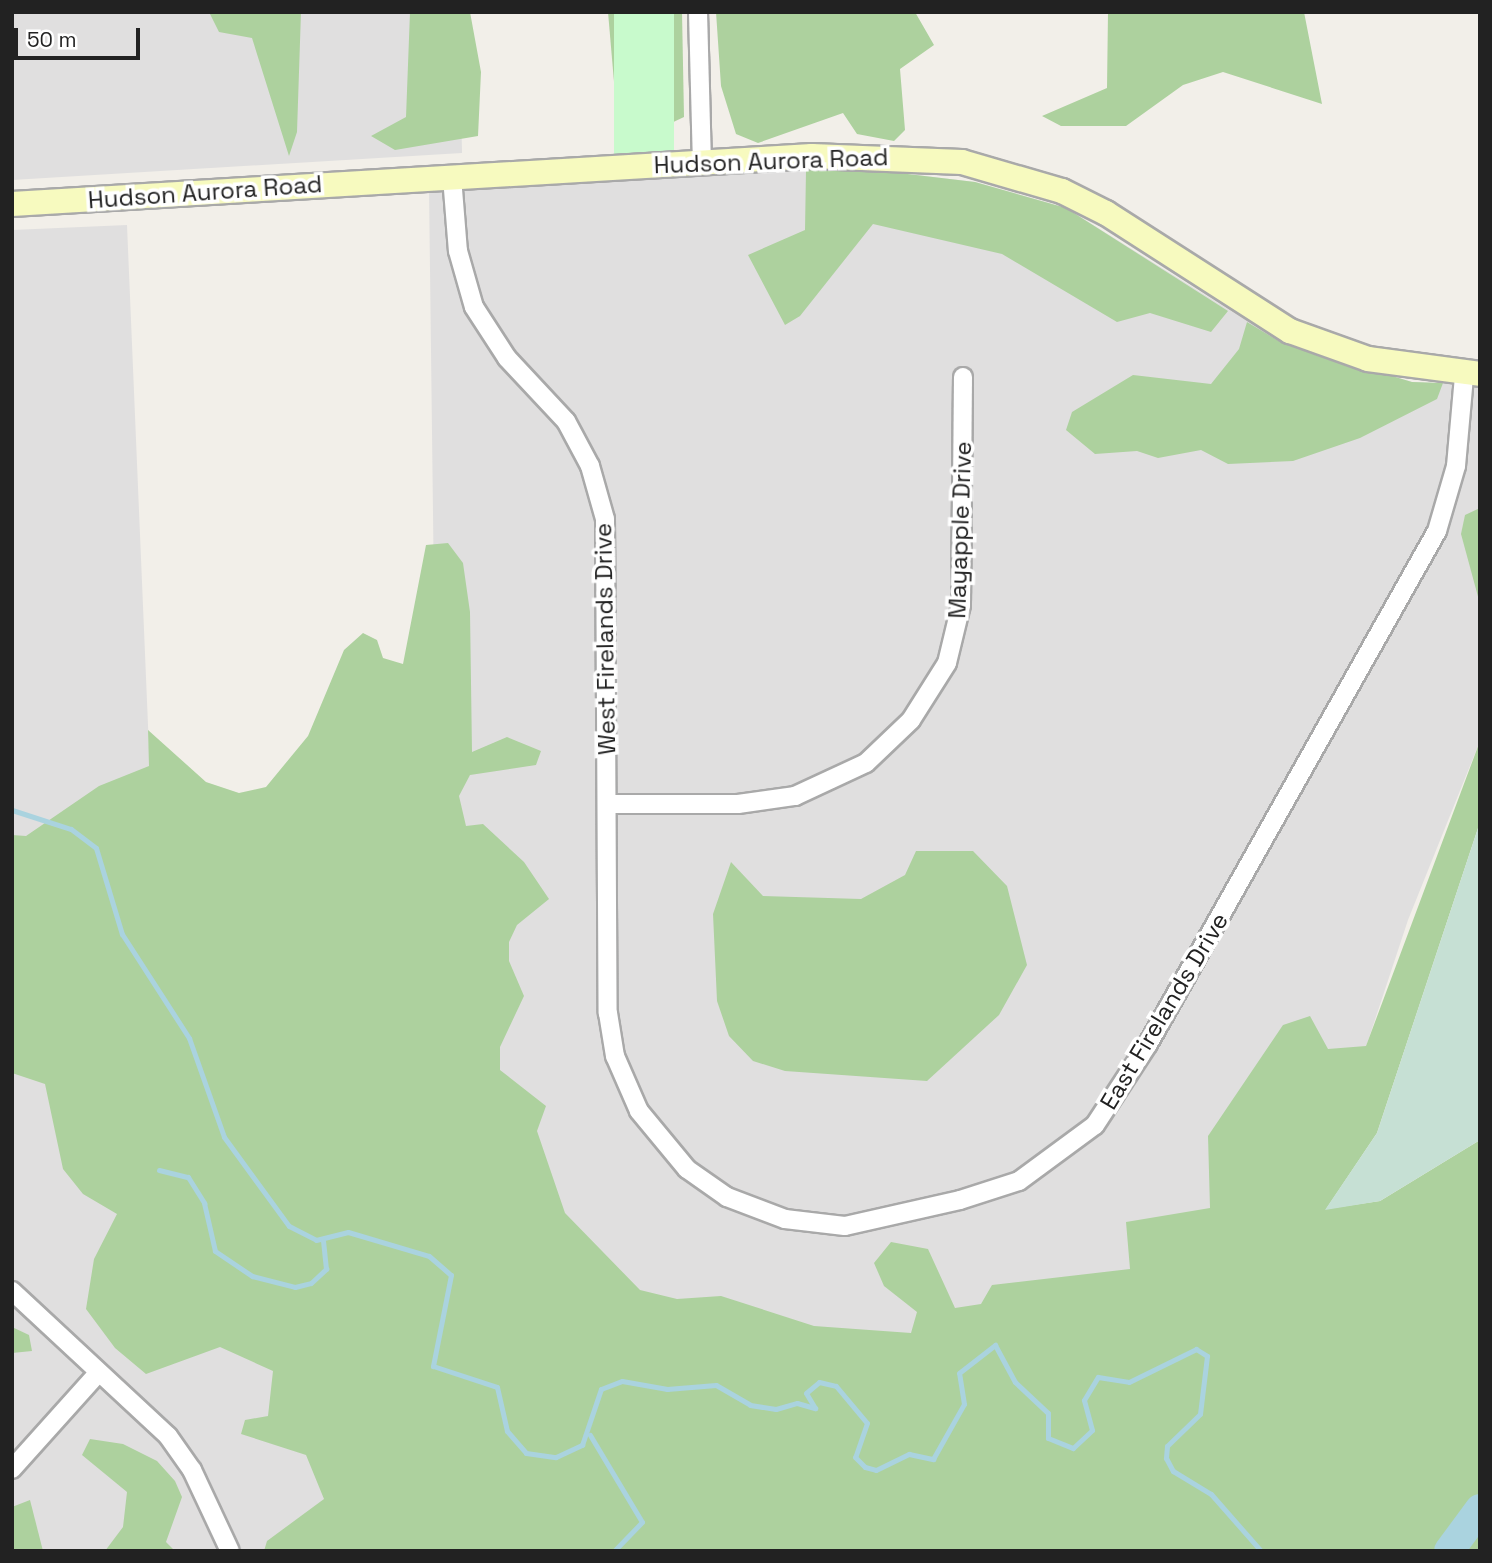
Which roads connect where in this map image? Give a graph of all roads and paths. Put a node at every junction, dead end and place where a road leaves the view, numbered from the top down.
1 (698, 12) edge
2 (702, 162) junction
3 (452, 177) junction
4 (12, 204) edge
5 (1472, 375) edge
6 (963, 377) dead end
7 (607, 804) junction
8 (608, 978) joint
9 (12, 1292) edge
10 (99, 1372) junction
11 (12, 1469) edge
12 (230, 1551) edge

1 - 2 street
2 - 3 street, Hudson Aurora Road
2 - 5 street, Hudson Aurora Road
3 - 4 street, Hudson Aurora Road
3 - 7 street, West Firelands Drive
5 - 8 street, East Firelands Drive
6 - 7 street, Mayapple Drive
7 - 8 street, West Firelands Drive
9 - 10 street
10 - 11 street
10 - 12 street

